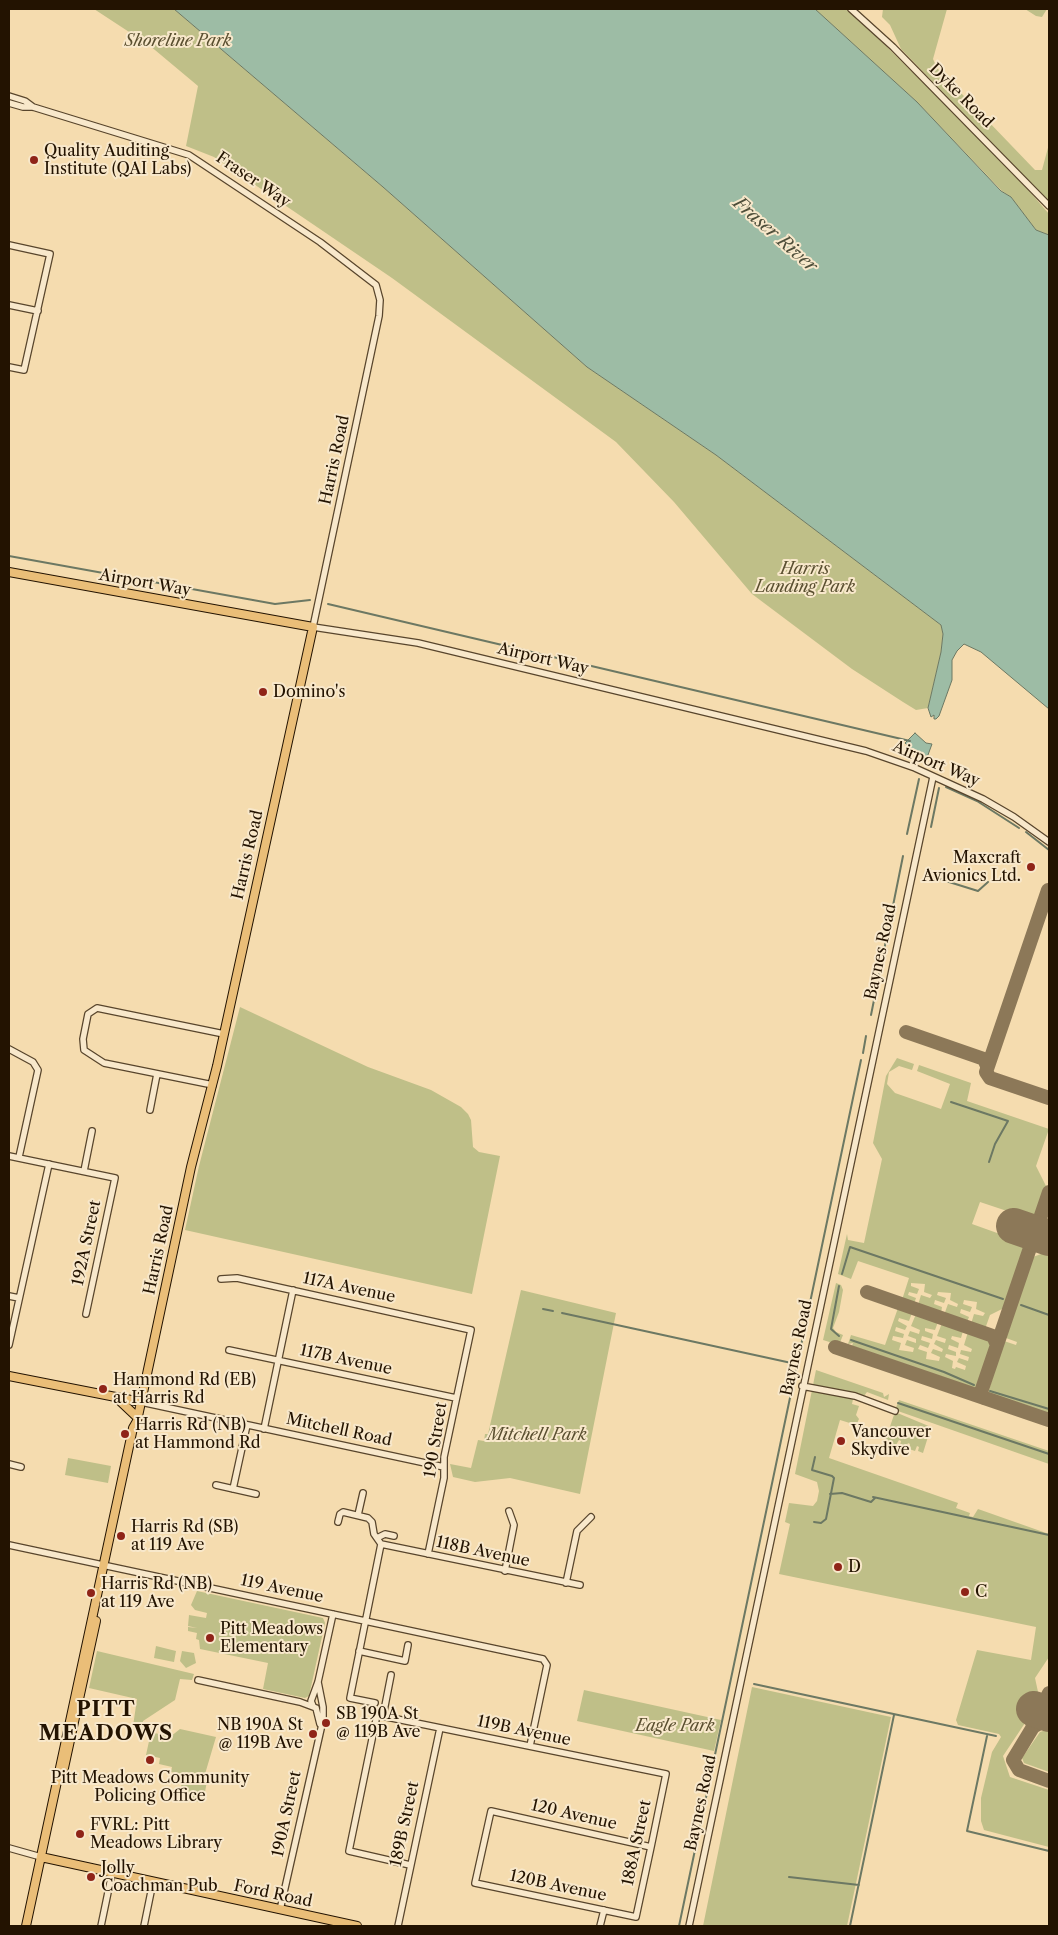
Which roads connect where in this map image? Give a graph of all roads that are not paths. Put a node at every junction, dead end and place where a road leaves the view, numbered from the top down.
1 (851, 9) edge
2 (9, 96) edge
3 (9, 103) edge
4 (33, 107) junction
5 (1049, 206) edge
6 (9, 244) edge
7 (379, 295) joint
8 (9, 305) edge
9 (38, 311) junction
10 (9, 367) edge
11 (9, 572) edge
12 (313, 627) junction
13 (933, 776) junction
14 (1049, 842) edge
15 (224, 1034) junction
16 (9, 1050) edge
17 (158, 1074) junction
18 (213, 1085) junction
19 (150, 1110) dead end
20 (92, 1131) dead end
21 (9, 1156) edge
22 (19, 1157) junction
23 (49, 1164) junction
24 (84, 1171) junction
25 (221, 1279) dead end
26 (293, 1290) junction
27 (9, 1296) edge
28 (19, 1298) junction
29 (86, 1314) dead end
30 (471, 1330) joint
31 (9, 1345) edge
32 (230, 1350) dead end
33 (279, 1360) junction
34 (9, 1376) edge
35 (802, 1386) junction
36 (112, 1396) junction
37 (456, 1398) junction
38 (141, 1402) junction
39 (895, 1411) dead end
40 (137, 1419) junction
41 (247, 1425) junction
42 (264, 1429) junction
43 (9, 1464) edge
44 (444, 1466) junction
45 (21, 1467) dead end
46 (216, 1485) dead end
47 (233, 1489) junction
48 (363, 1493) dead end
49 (256, 1494) dead end
50 (509, 1511) dead end
51 (358, 1515) junction
52 (591, 1517) dead end
53 (338, 1522) dead end
54 (394, 1536) dead end
55 (376, 1538) junction
56 (381, 1544) junction
57 (9, 1545) edge
58 (428, 1554) junction
59 (106, 1566) junction
60 (505, 1571) junction
61 (566, 1583) junction
62 (580, 1585) dead end
63 (333, 1614) junction
64 (365, 1620) junction
65 (408, 1645) dead end
66 (359, 1651) junction
67 (391, 1675) dead end
68 (198, 1680) dead end
69 (318, 1682) junction
70 (321, 1701) junction
71 (313, 1703) junction
72 (375, 1703) dead end
73 (380, 1716) junction
74 (320, 1724) junction
75 (440, 1728) junction
76 (530, 1746) junction
77 (666, 1774) joint
78 (651, 1847) junction
79 (9, 1848) edge
80 (43, 1858) junction
81 (410, 1865) junction
82 (112, 1873) junction
83 (153, 1882) junction
84 (475, 1883) joint
85 (280, 1910) junction
86 (604, 1910) junction
87 (636, 1917) joint
88 (337, 1924) edge
89 (26, 1926) edge
90 (31, 1926) edge
91 (101, 1926) edge
92 (144, 1926) edge
93 (357, 1926) edge
94 (398, 1926) edge
95 (600, 1926) edge
96 (689, 1926) edge

1 - 5 street, Dyke Road
2 - 4 street, Fraser Way
3 - 4 street, Fraser Way
4 - 7 street, Fraser Way
6 - 9 street
7 - 12 street, Harris Road
8 - 9 street
9 - 10 street
11 - 12 main road, Airport Way
12 - 13 street, Airport Way
12 - 15 main road, Harris Road
13 - 14 street, Airport Way
13 - 35 street, Baynes Road
15 - 17 street
15 - 18 main road, Harris Road
16 - 22 street
17 - 18 street
17 - 19 street
18 - 38 main road, Harris Road
20 - 24 street
21 - 22 street
22 - 23 street
23 - 24 street
23 - 28 street
24 - 29 street, 192A Street
25 - 26 street, 117A Avenue
26 - 30 street, 117A Avenue
26 - 33 street
27 - 28 street
28 - 31 street
30 - 37 street, 190 Street
32 - 33 street, 117B Avenue
33 - 37 street, 117B Avenue
33 - 42 street
34 - 36 main road
35 - 39 street
35 - 96 street, Baynes Road
36 - 38 main road
36 - 40 main road
37 - 44 street, 190 Street
38 - 40 main road, Harris Road
38 - 41 street, Mitchell Road
40 - 59 main road, Harris Road
41 - 42 street, Mitchell Road
41 - 47 street
42 - 44 street, Mitchell Road
43 - 45 street
44 - 58 street, 190 Street
46 - 47 street
47 - 49 street
48 - 51 street
50 - 60 street
51 - 53 street
51 - 55 street
52 - 61 street
54 - 55 street
55 - 56 street
56 - 58 street, 118B Avenue
56 - 64 street
57 - 59 street, 119 Avenue
58 - 60 street, 118B Avenue
59 - 63 street, 119 Avenue
59 - 80 main road, Harris Road
60 - 61 street, 118B Avenue
61 - 62 street, 118B Avenue
63 - 64 street, 119 Avenue
63 - 69 street, 190A Street
64 - 66 street
64 - 76 street, 119 Avenue
65 - 66 street
66 - 72 street
67 - 73 street
68 - 71 street
69 - 70 street, 190A Street
69 - 71 street, 190A Street
70 - 71 street
70 - 71 street
70 - 74 street, 190A Street
71 - 74 street, 190A Street
73 - 75 street, 119B Avenue
73 - 81 street
74 - 85 street, 190A Street
75 - 76 street, 119B Avenue
75 - 81 street, 189B Street
76 - 77 street, 119B Avenue
77 - 78 street, 188A Street
78 - 84 street, 120 Avenue
78 - 87 street, 188A Street
79 - 80 street, Ford Road
80 - 82 main road, Ford Road
80 - 89 main road, Harris Road
80 - 90 main road, Harris Road
81 - 94 street, 189B Street
82 - 83 main road, Ford Road
82 - 91 street
83 - 85 main road, Ford Road
83 - 92 street
84 - 86 street, 120B Avenue
85 - 88 main road, Ford Road
86 - 87 street, 120B Avenue
86 - 95 street
88 - 93 main road, Ford Road

